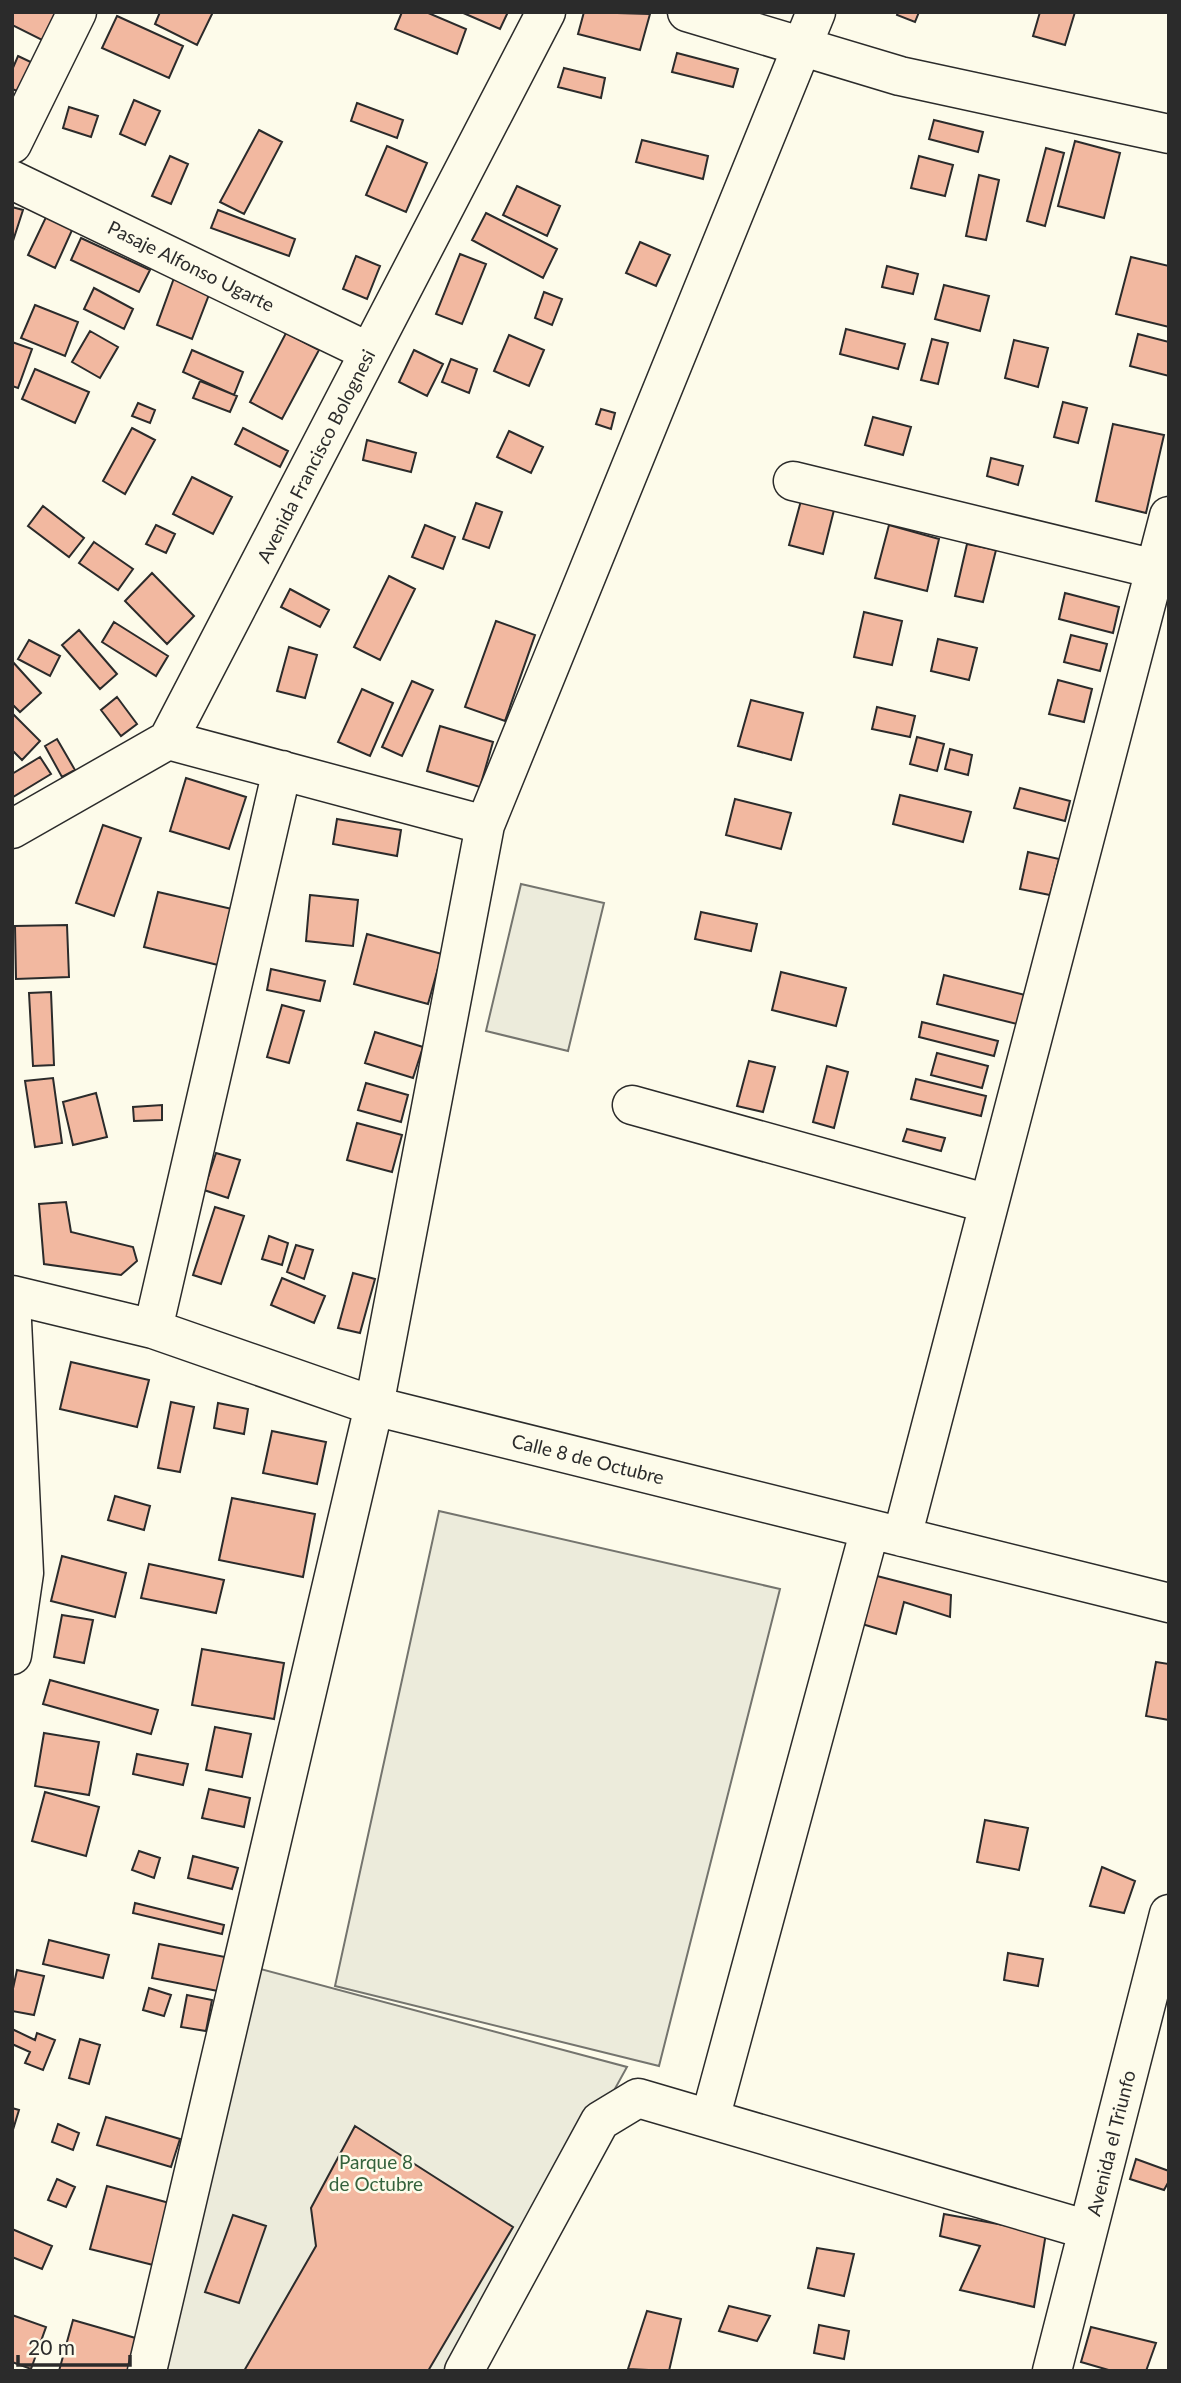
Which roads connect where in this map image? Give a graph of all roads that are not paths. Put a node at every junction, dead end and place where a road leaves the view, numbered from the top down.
1 (77, 12) edge
2 (546, 12) edge
3 (687, 12) edge
4 (809, 29) edge
5 (1169, 134) edge
6 (12, 144) edge
7 (12, 180) edge
8 (369, 352) junction
9 (793, 481) dead end
10 (1169, 516) edge
11 (1155, 569) junction
12 (168, 740) junction
13 (282, 770) junction
14 (485, 824) junction
15 (12, 829) edge
16 (632, 1105) dead end
17 (989, 1204) junction
18 (12, 1295) edge
19 (12, 1321) edge
20 (153, 1329) junction
21 (374, 1406) junction
22 (886, 1533) junction
23 (1169, 1603) edge
24 (12, 1655) edge
25 (1169, 1914) edge
26 (710, 2119) junction
27 (1088, 2230) junction
28 (147, 2371) edge
29 (464, 2371) edge
30 (1052, 2371) edge

1 - 6 street
2 - 8 street, Avenida Francisco Bolognesi
3 - 4 street
4 - 5 street
4 - 14 street
7 - 8 street, Pasaje Alfonso Ugarte
8 - 12 street, Avenida Francisco Bolognesi
9 - 11 street
10 - 11 street
11 - 17 street
12 - 13 street
12 - 15 street
13 - 14 street
13 - 20 street
14 - 21 street
16 - 17 street
17 - 22 street
18 - 20 street, Calle 8 de Octubre
19 - 24 street
20 - 21 street, Calle 8 de Octubre
21 - 22 street, Calle 8 de Octubre
21 - 28 street
22 - 23 street, Calle 8 de Octubre
22 - 26 street
25 - 27 street, Avenida el Triunfo
26 - 27 street
26 - 29 street
27 - 30 street, Avenida el Triunfo

